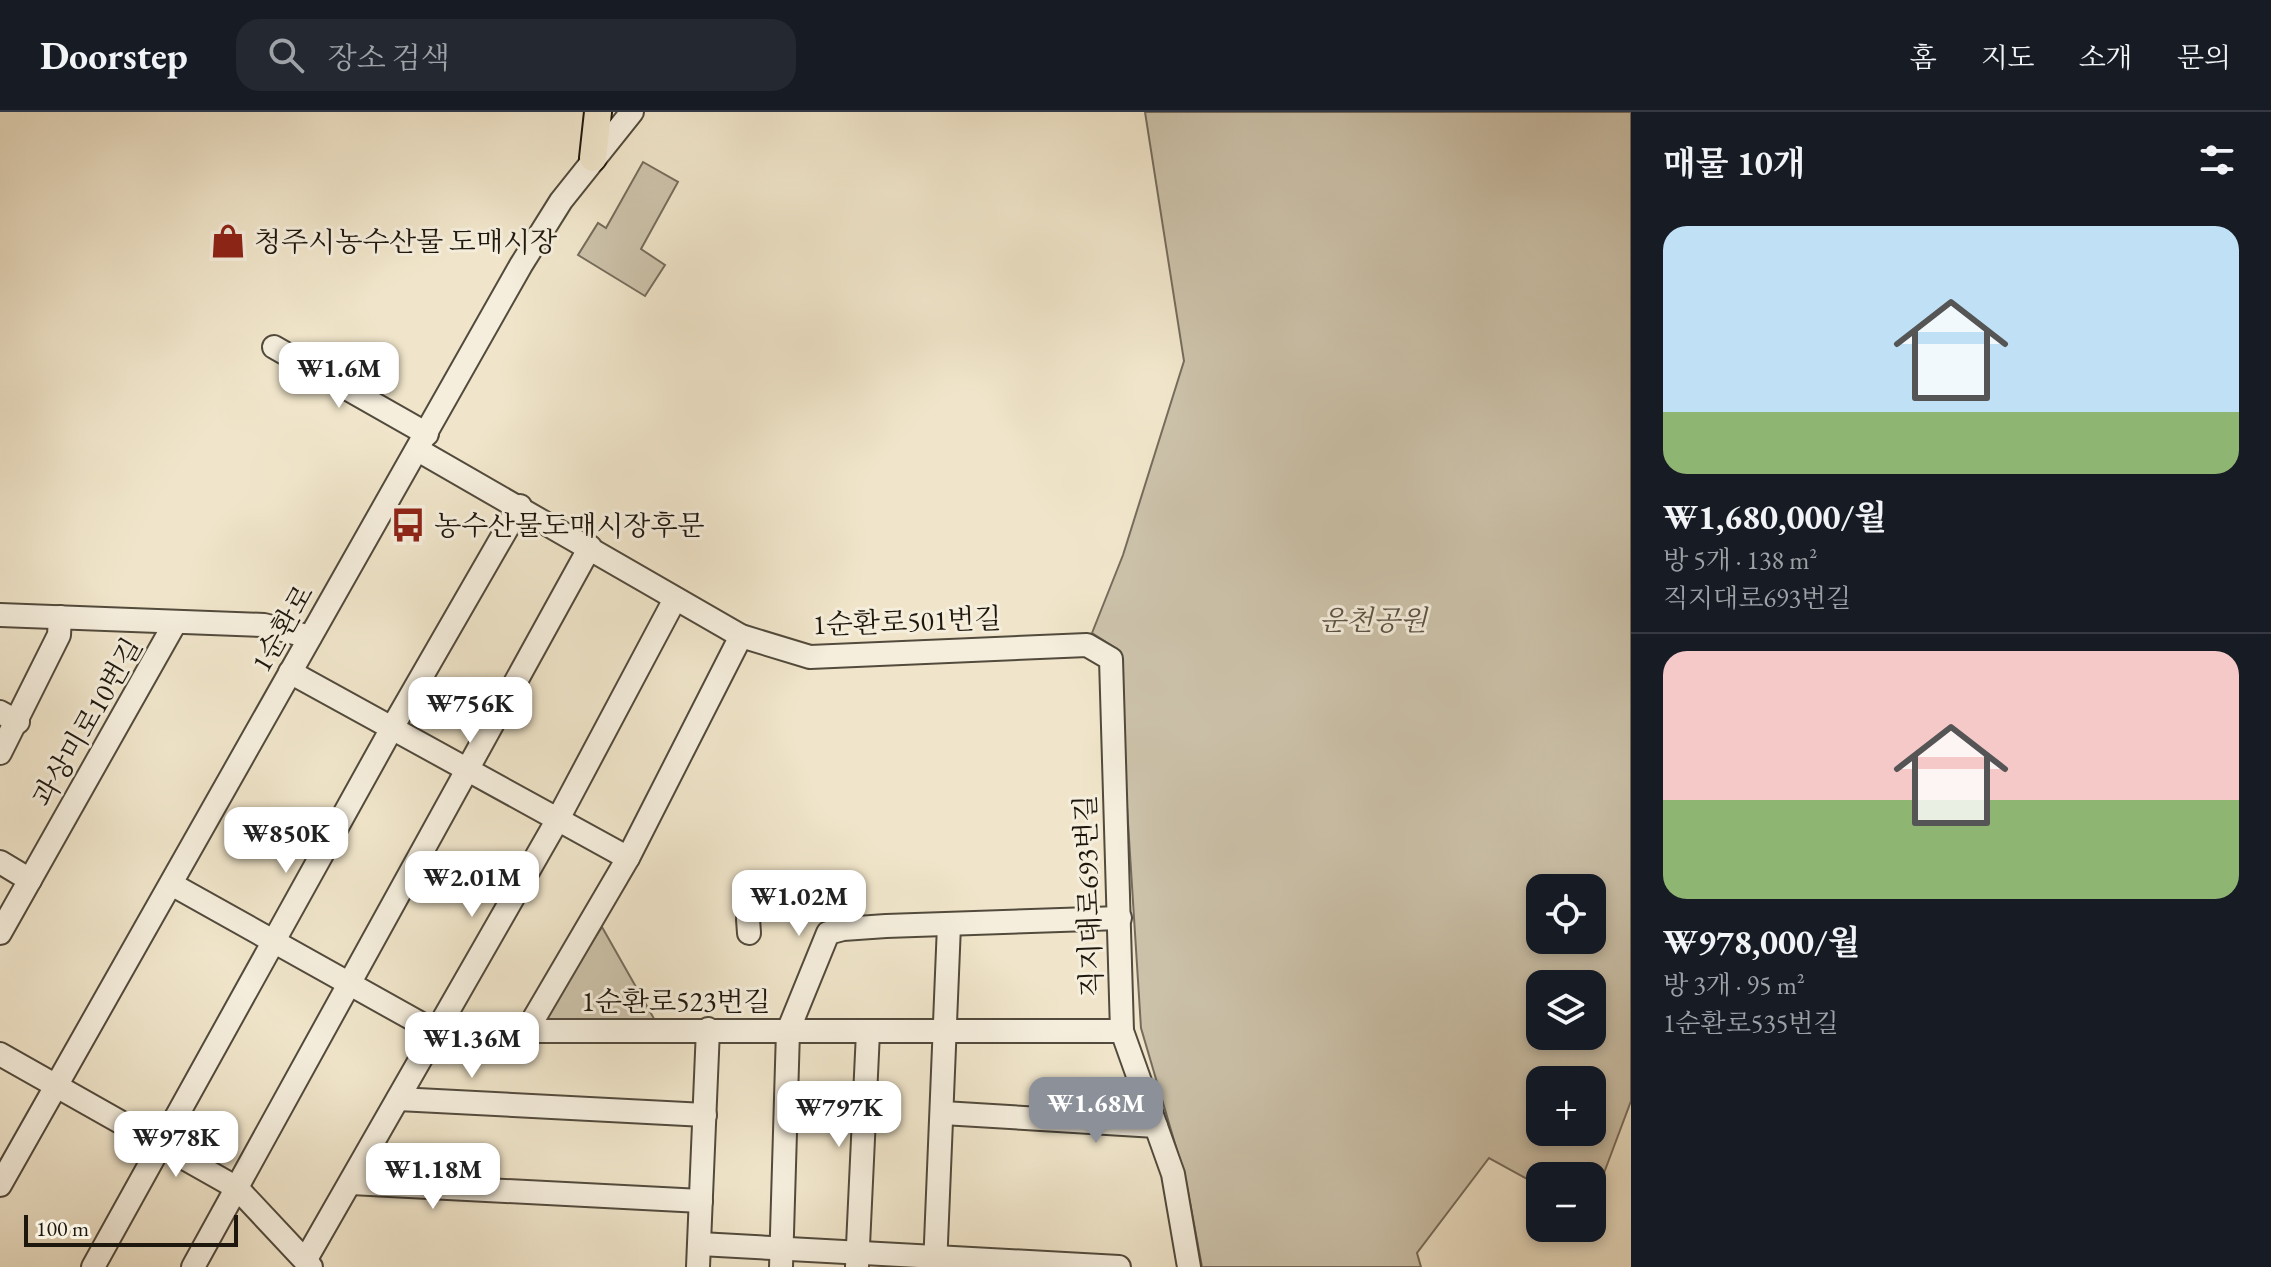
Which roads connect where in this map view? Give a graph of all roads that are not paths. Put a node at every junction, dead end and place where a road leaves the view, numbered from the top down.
1 (598, 112) edge
2 (632, 112) edge
3 (593, 158) junction
4 (274, 347) dead end
5 (423, 442) junction
6 (520, 506) junction
7 (590, 547) junction
8 (675, 599) junction
9 (0, 615) edge
10 (60, 617) junction
11 (175, 623) junction
12 (741, 636) junction
13 (310, 637) junction
14 (1111, 659) joint
15 (290, 672) junction
16 (9, 717) edge
17 (392, 728) junction
18 (0, 753) edge
19 (469, 770) junction
20 (558, 819) junction
21 (628, 858) junction
22 (0, 862) edge
23 (30, 880) junction
24 (173, 885) junction
25 (1120, 918) junction
26 (949, 925) junction
27 (0, 933) edge
28 (275, 942) junction
29 (349, 985) junction
30 (708, 1029) junction
31 (434, 1031) junction
32 (788, 1031) junction
33 (1122, 1031) junction
34 (526, 1032) junction
35 (868, 1032) junction
36 (948, 1032) junction
37 (0, 1054) edge
38 (55, 1087) junction
39 (398, 1099) junction
40 (943, 1113) junction
41 (705, 1115) junction
42 (1156, 1126) junction
43 (162, 1144) junction
44 (351, 1183) junction
45 (0, 1185) edge
46 (237, 1188) junction
47 (701, 1201) junction
48 (700, 1244) junction
49 (781, 1257) edge
50 (857, 1259) edge
51 (936, 1261) edge
52 (196, 1265) edge
53 (311, 1265) edge
54 (1067, 1266) edge
55 (93, 1267) edge
56 (698, 1267) edge
57 (1119, 1267) edge
58 (1189, 1267) edge

1 - 3 main road
2 - 3 street, 1순환로
3 - 5 street, 1순환로
4 - 5 street, 1순환로501번길
5 - 6 street, 1순환로501번길
5 - 13 street, 1순환로
6 - 7 street, 1순환로501번길
6 - 17 street
7 - 8 street, 1순환로501번길
7 - 19 street
8 - 12 street, 1순환로501번길
8 - 20 street
9 - 10 street
10 - 11 street
10 - 16 street
11 - 13 street
11 - 23 street, 과상미로10번길
12 - 14 street, 1순환로501번길
12 - 21 street
13 - 15 street, 1순환로
14 - 25 street, 직지대로693번길
15 - 17 street
15 - 24 street, 1순환로
16 - 18 street
17 - 19 street
17 - 28 street
19 - 20 street
19 - 29 street
20 - 21 street
20 - 31 street
21 - 34 street
22 - 23 street
23 - 27 street, 과상미로10번길
24 - 28 street, 1순환로523번길
24 - 38 street, 1순환로
25 - 26 street
25 - 33 street, 직지대로693번길
26 - 32 street
26 - 36 street
28 - 29 street, 1순환로523번길
28 - 43 street
29 - 31 street, 1순환로523번길
29 - 46 street
30 - 32 street, 1순환로523번길
30 - 34 street, 1순환로523번길
30 - 41 street
31 - 34 street, 1순환로523번길
31 - 39 street
32 - 35 street, 1순환로523번길
32 - 49 street
33 - 36 street, 1순환로523번길
33 - 42 street, 직지대로693번길
35 - 36 street, 1순환로523번길
35 - 50 street
36 - 40 street
37 - 38 street
38 - 43 street
38 - 45 street, 1순환로
39 - 41 street
39 - 44 street
40 - 42 street
40 - 51 street
41 - 47 street
42 - 58 street, 직지대로693번길
43 - 46 street
43 - 55 street
44 - 47 street
44 - 53 street
46 - 52 street
46 - 53 street
47 - 48 street
48 - 49 street
48 - 56 street
49 - 50 street
50 - 51 street
51 - 54 street
54 - 57 street

